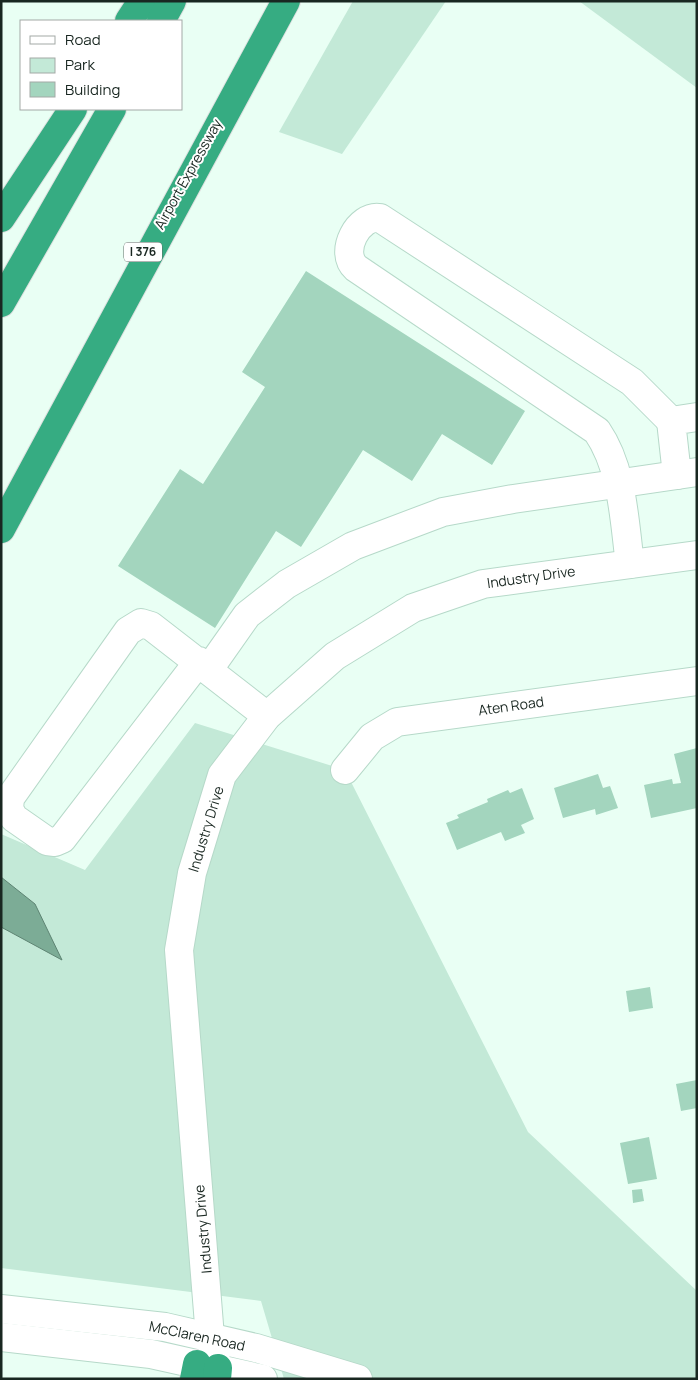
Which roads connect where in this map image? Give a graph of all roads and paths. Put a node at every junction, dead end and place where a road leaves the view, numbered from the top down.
1 (142, 1) edge
2 (172, 1) edge
3 (286, 1) edge
4 (130, 20) edge
5 (162, 20) edge
6 (72, 110) edge
7 (111, 110) edge
8 (1, 218) edge
9 (1, 303) edge
10 (684, 419) edge
11 (687, 473) edge
12 (619, 483) junction
13 (1, 504) edge
14 (1, 529) edge
15 (697, 554) edge
16 (630, 564) junction
17 (204, 665) junction
18 (697, 681) edge
19 (267, 716) junction
20 (345, 770) dead end
21 (1, 1309) edge
22 (210, 1336) junction
23 (1, 1337) edge
24 (206, 1372) edge
25 (263, 1379) edge
26 (358, 1379) edge

1 - 4 highway
2 - 5 highway
3 - 13 highway, Airport Expressway / I 376
3 - 14 highway
6 - 8 highway
7 - 9 highway
10 - 11 street
10 - 12 street
11 - 12 street
12 - 16 street
12 - 17 street
15 - 16 street, Industry Drive
16 - 19 street, Industry Drive
17 - 17 street
17 - 19 street
18 - 20 street, Aten Road
19 - 22 street, Industry Drive
21 - 22 street, McClaren Road
22 - 24 street, Industry Drive
22 - 26 street, McClaren Road
23 - 24 street, McClaren Road
24 - 25 street, McClaren Road

